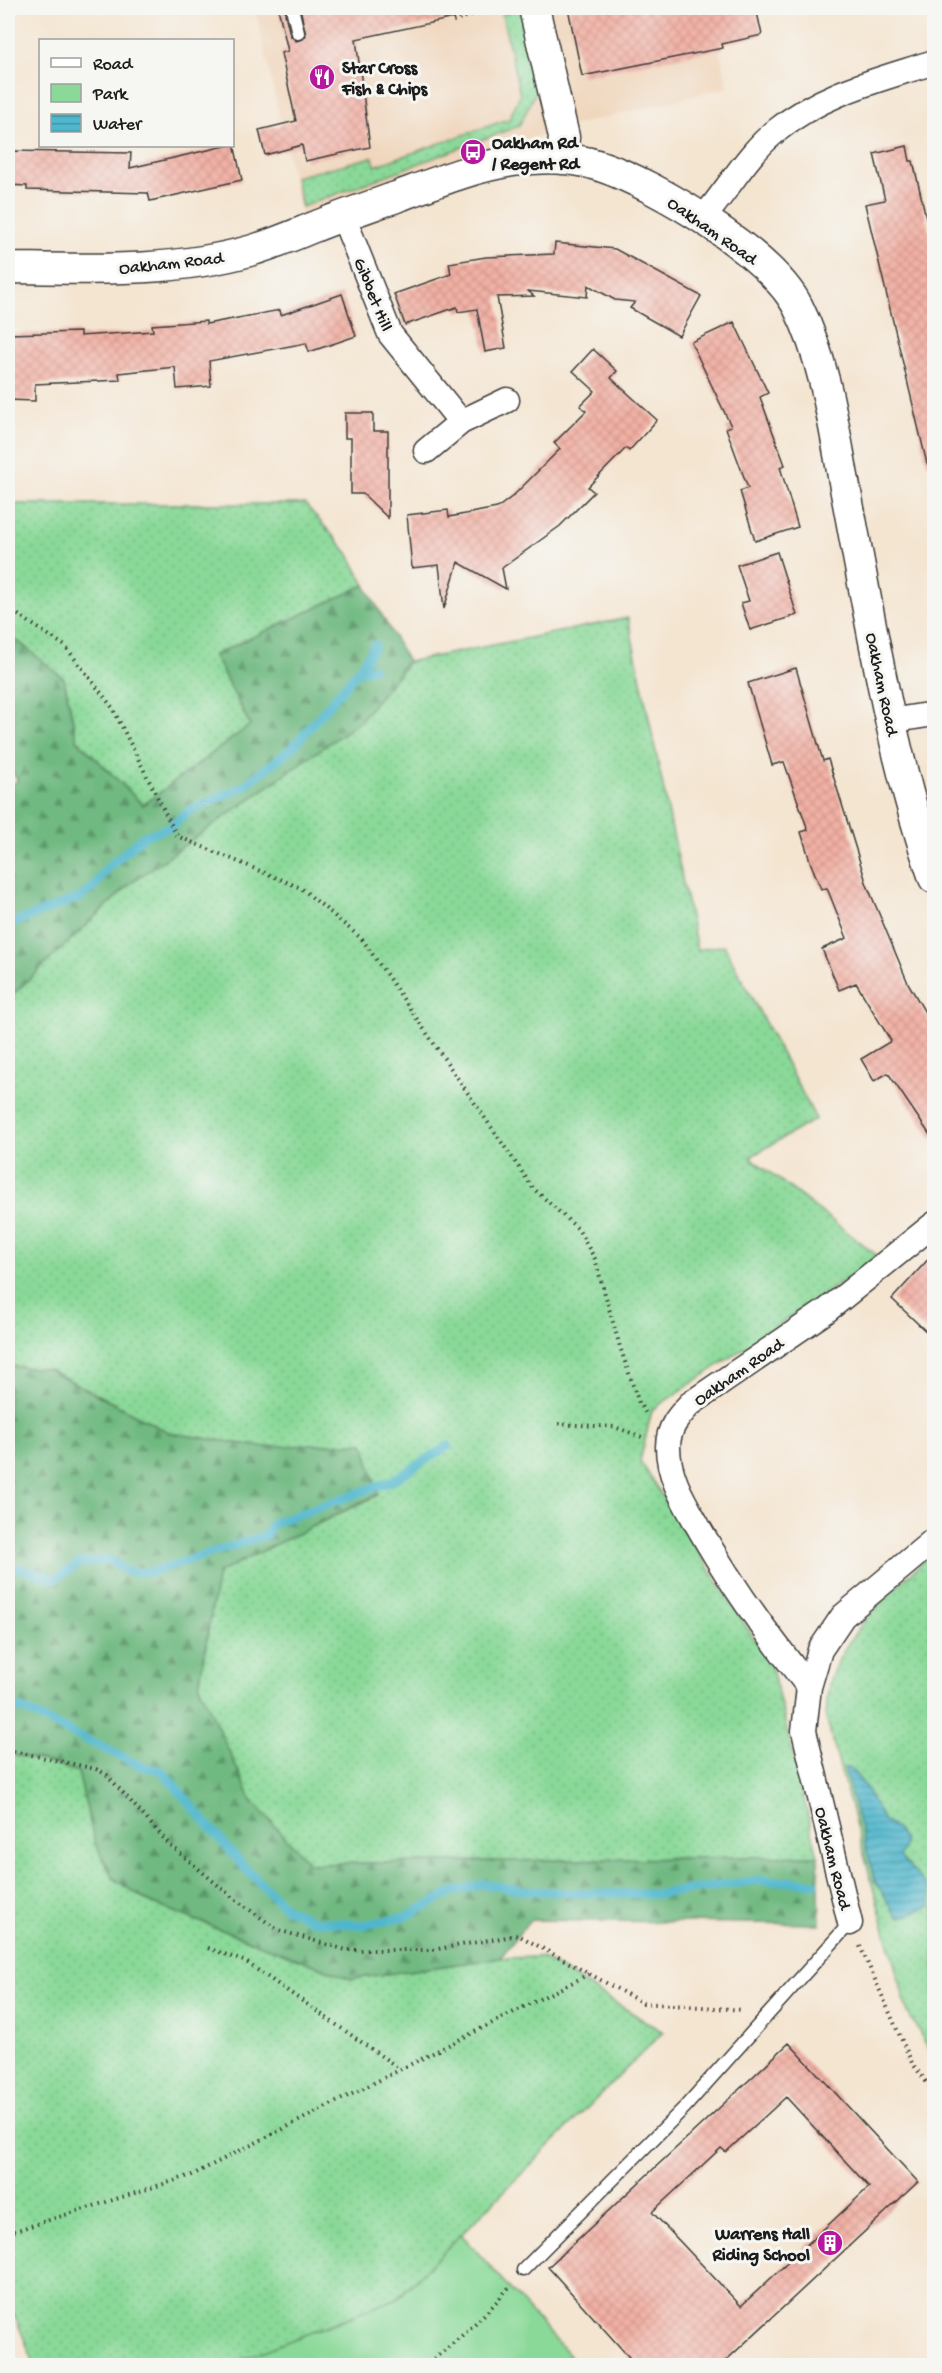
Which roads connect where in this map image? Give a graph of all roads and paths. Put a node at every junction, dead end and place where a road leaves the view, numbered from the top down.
1 (494, 8) edge
2 (534, 8) edge
3 (293, 12) dead end
4 (453, 21) dead end
5 (298, 33) dead end
6 (934, 63) edge
7 (562, 159) junction
8 (343, 216) junction
9 (703, 218) junction
10 (8, 268) edge
11 (507, 400) dead end
12 (461, 422) junction
13 (426, 451) dead end
14 (8, 608) edge
15 (934, 714) edge
16 (890, 721) junction
17 (934, 878) edge
18 (934, 1224) edge
19 (558, 1424) dead end
20 (668, 1447) junction
21 (934, 1540) edge
22 (808, 1687) junction
23 (8, 1750) edge
24 (850, 1923) junction
25 (208, 1948) dead end
26 (590, 1973) junction
27 (764, 2018) junction
28 (400, 2069) junction
29 (934, 2092) edge
30 (8, 2233) edge
31 (523, 2270) joint
32 (424, 2366) edge

1 - 4 path
2 - 7 street
3 - 5 lane
6 - 9 street
7 - 8 street, Oakham Road
7 - 9 street, Oakham Road
8 - 10 street, Oakham Road
8 - 12 street, Gibbet Hill
9 - 16 street, Oakham Road
11 - 12 street
12 - 13 street
14 - 20 path
15 - 16 street
16 - 17 street, Oakham Road
18 - 20 street, Oakham Road
19 - 20 path
20 - 22 street, Oakham Road
21 - 22 street, Oakham Road
22 - 24 street, Oakham Road
23 - 26 path
24 - 27 lane
24 - 29 path
25 - 28 path
26 - 27 path
26 - 28 path
27 - 31 lane
28 - 30 path
31 - 32 path

